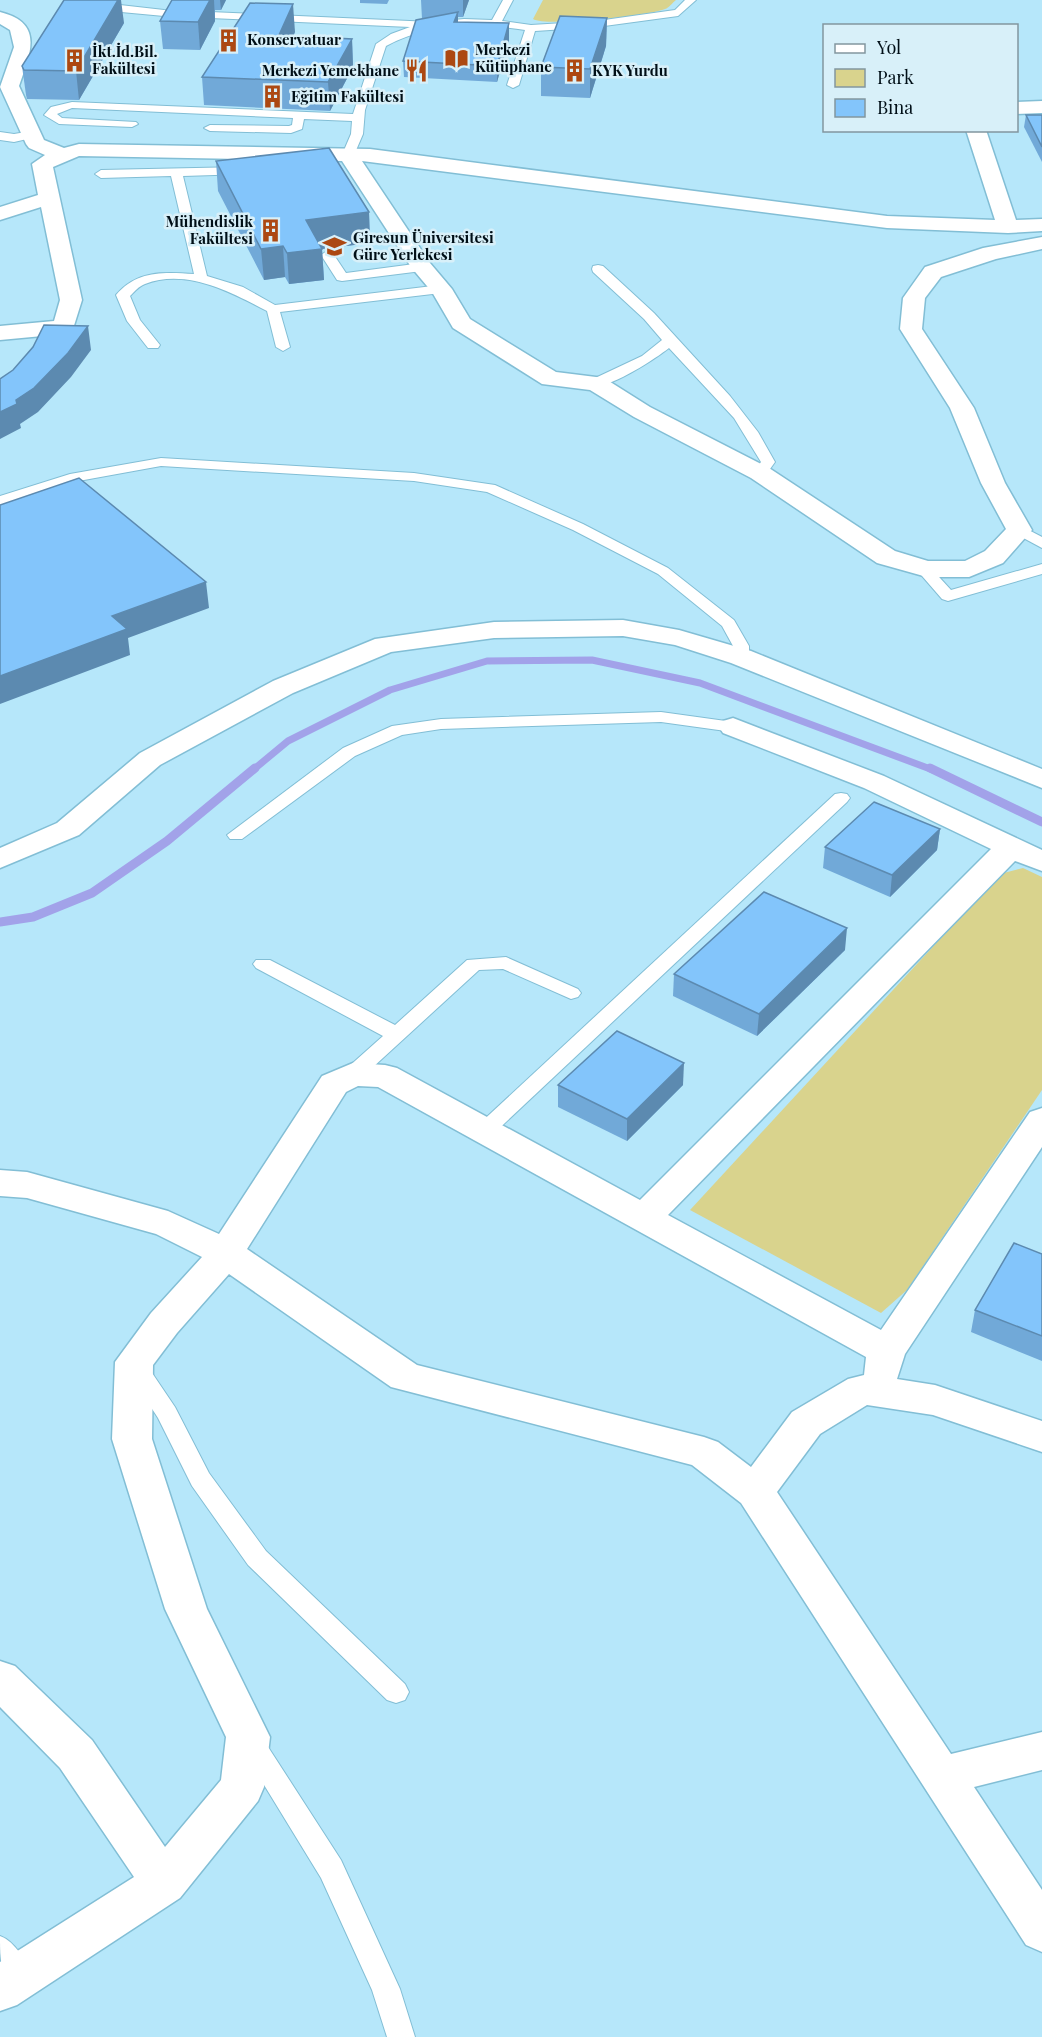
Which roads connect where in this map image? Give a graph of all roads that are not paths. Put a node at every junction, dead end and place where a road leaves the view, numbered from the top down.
1 (81, 0) edge
2 (508, 0) edge
3 (691, 0) edge
4 (0, 17) edge
5 (495, 23) junction
6 (434, 25) junction
7 (531, 28) junction
8 (513, 85) dead end
9 (1042, 106) edge
10 (1018, 108) edge
11 (299, 116) junction
12 (359, 118) junction
13 (132, 124) dead end
14 (210, 128) dead end
15 (977, 132) edge
16 (32, 135) junction
17 (0, 136) edge
18 (62, 154) junction
19 (350, 164) junction
20 (255, 171) edge
21 (176, 172) junction
22 (101, 174) dead end
23 (49, 198) junction
24 (0, 214) edge
25 (1042, 225) edge
26 (1008, 227) junction
27 (1042, 243) edge
28 (327, 255) edge
29 (422, 267) junction
30 (598, 269) dead end
31 (201, 278) junction
32 (441, 289) junction
33 (273, 309) junction
34 (0, 333) edge
35 (670, 340) junction
36 (153, 345) dead end
37 (283, 346) dead end
38 (596, 384) junction
39 (760, 472) junction
40 (0, 501) edge
41 (1019, 530) junction
42 (1042, 543) edge
43 (924, 569) junction
44 (1042, 569) edge
45 (741, 657) junction
46 (733, 727) joint
47 (1042, 779) edge
48 (841, 798) dead end
49 (236, 835) dead end
50 (1011, 847) junction
51 (0, 859) edge
52 (1042, 862) edge
53 (263, 964) dead end
54 (572, 993) dead end
55 (396, 1034) junction
56 (353, 1074) junction
57 (1042, 1120) edge
58 (484, 1131) junction
59 (0, 1183) edge
60 (644, 1218) junction
61 (226, 1253) junction
62 (887, 1351) junction
63 (134, 1362) junction
64 (877, 1392) junction
65 (1042, 1437) edge
66 (755, 1492) junction
67 (0, 1678) edge
68 (396, 1692) dead end
69 (248, 1737) junction
70 (1042, 1751) edge
71 (941, 1776) junction
72 (164, 1883) junction
73 (1042, 1930) edge
74 (6, 1972) edge
75 (401, 2037) edge

1 - 6 lane
2 - 5 lane
3 - 7 lane
4 - 16 street
5 - 6 lane
5 - 7 lane
6 - 12 lane
7 - 8 lane
9 - 10 street
11 - 12 lane
11 - 13 lane
11 - 14 lane
12 - 19 lane
15 - 26 street
16 - 17 lane
16 - 18 street
18 - 19 street
18 - 23 street
19 - 26 street
19 - 29 street
20 - 21 lane
21 - 22 lane
21 - 31 lane
23 - 24 street
23 - 34 street
25 - 26 street
27 - 41 street
28 - 29 lane
29 - 32 street
30 - 35 lane
31 - 33 lane
31 - 36 lane
32 - 33 lane
32 - 38 street
33 - 37 lane
35 - 38 lane
35 - 39 lane
38 - 39 street
39 - 43 street
40 - 45 lane
41 - 42 lane
41 - 43 street
43 - 44 lane
45 - 47 street
45 - 51 street
46 - 49 lane
46 - 50 street
48 - 58 lane
50 - 52 street
50 - 60 street
53 - 55 lane
54 - 55 lane
55 - 56 lane
56 - 58 street
56 - 61 street
57 - 62 street
58 - 60 street
59 - 61 street
60 - 62 street
61 - 63 street
61 - 66 street
62 - 64 street
63 - 68 lane
63 - 69 street
64 - 65 street
64 - 66 street
66 - 71 street
67 - 72 street
69 - 72 street
69 - 75 lane
70 - 71 street
71 - 73 street
72 - 74 street

